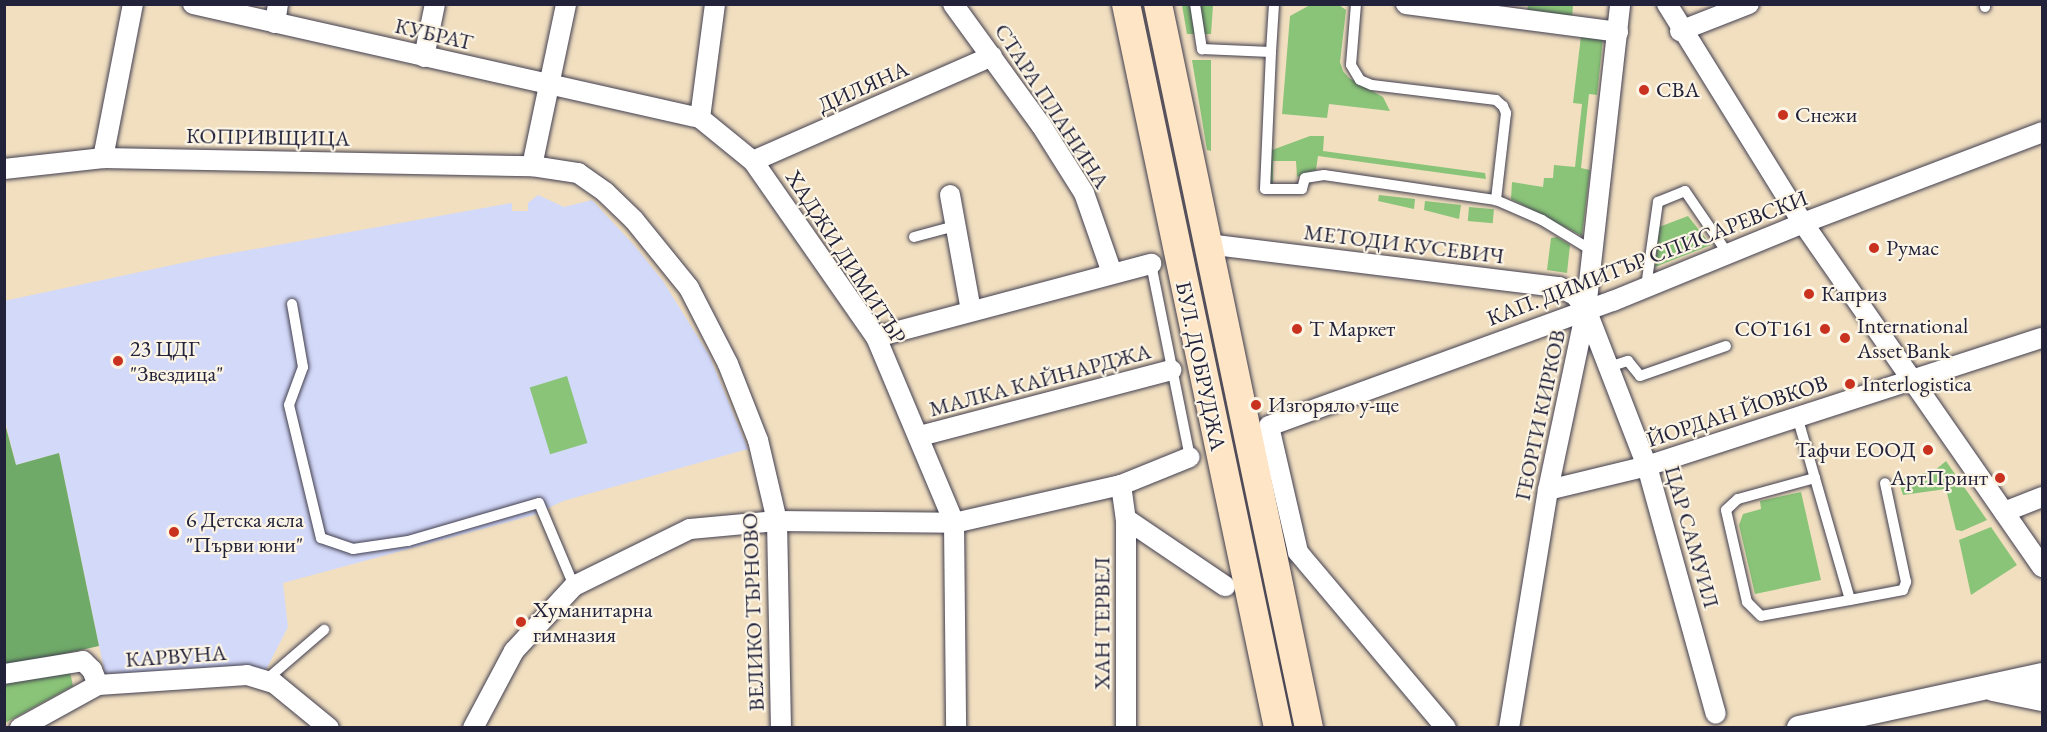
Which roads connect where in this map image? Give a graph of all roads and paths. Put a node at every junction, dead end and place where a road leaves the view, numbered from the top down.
1 (133, 4) edge
2 (193, 4) edge
3 (435, 4) edge
4 (566, 4) edge
5 (715, 4) edge
6 (953, 4) edge
7 (1126, 4) edge
8 (1158, 4) edge
9 (1195, 4) edge
10 (1274, 4) edge
11 (1356, 4) edge
12 (1406, 4) edge
13 (1620, 4) edge
14 (1667, 4) edge
15 (1749, 4) edge
16 (277, 14) edge
17 (1680, 31) junction
18 (1618, 32) junction
19 (1271, 52) junction
20 (992, 56) junction
21 (424, 57) junction
22 (551, 85) junction
23 (594, 95) joint
24 (700, 118) junction
25 (2043, 132) edge
26 (104, 158) junction
27 (753, 161) junction
28 (532, 166) junction
29 (4, 170) edge
30 (950, 195) dead end
31 (1496, 200) junction
32 (1803, 223) junction
33 (955, 226) junction
34 (914, 237) dead end
35 (1207, 244) junction
36 (1593, 251) junction
37 (1728, 254) junction
38 (1151, 264) joint
39 (1112, 273) junction
40 (1646, 287) junction
41 (292, 304) dead end
42 (1586, 309) junction
43 (971, 311) junction
44 (876, 337) junction
45 (2043, 338) edge
46 (1726, 346) dead end
47 (1609, 367) junction
48 (1172, 370) junction
49 (1909, 379) junction
50 (1797, 416) junction
51 (920, 436) junction
52 (1190, 457) joint
53 (1647, 466) junction
54 (1815, 478) junction
55 (1885, 483) dead end
56 (1121, 485) junction
57 (1548, 490) junction
58 (2043, 497) edge
59 (2004, 512) junction
60 (1126, 519) junction
61 (777, 521) junction
62 (954, 523) junction
63 (2043, 567) edge
64 (574, 585) junction
65 (1226, 586) dead end
66 (1850, 600) junction
67 (324, 630) dead end
68 (4, 674) edge
69 (2043, 675) edge
70 (266, 680) junction
71 (98, 685) junction
72 (1979, 687) junction
73 (2043, 699) edge
74 (1716, 714) dead end
75 (1309, 724) edge
76 (20, 728) edge
77 (329, 728) edge
78 (473, 728) edge
79 (781, 728) edge
80 (956, 728) edge
81 (1126, 728) edge
82 (1278, 728) edge
83 (1446, 728) edge
84 (1509, 728) edge
85 (1799, 728) edge

1 - 26 street
2 - 16 street, КУБРАТ
3 - 21 street
4 - 22 street
5 - 24 street
6 - 20 street, СТАРА ПЛАНИНА
7 - 82 main road, БУЛ. ДОБРУДЖА
8 - 35 main road, БУЛ. ДОБРУДЖА
9 - 19 lane
10 - 19 lane
11 - 31 lane
12 - 18 street
13 - 18 street, ГЕОРГИ КИРКОВ
14 - 17 street
15 - 17 street
16 - 21 street, КУБРАТ
17 - 32 street
18 - 36 street, ГЕОРГИ КИРКОВ
19 - 31 lane
20 - 27 street, ДИЛЯНА
20 - 39 street, СТАРА ПЛАНИНА
21 - 22 street, КУБРАТ
22 - 23 street, КУБРАТ
22 - 28 street
23 - 24 street, ХАДЖИ ДИМИТЪР
24 - 27 street, ХАДЖИ ДИМИТЪР
25 - 32 street, КАП. ДИМИТЪР СПИСАРЕВСКИ
26 - 28 street, КОПРИВЩИЦА
26 - 29 street, КОПРИВЩИЦА
27 - 44 street, ХАДЖИ ДИМИТЪР
28 - 61 street, ВЕЛИКО ТЪРНОВО
30 - 33 street
31 - 36 lane
32 - 37 street, КАП. ДИМИТЪР СПИСАРЕВСКИ
32 - 49 street
33 - 34 lane
33 - 43 street
35 - 42 street, МЕТОДИ КУСЕВИЧ
35 - 75 main road, БУЛ. ДОБРУДЖА
36 - 42 street, ГЕОРГИ КИРКОВ
37 - 40 street, КАП. ДИМИТЪР СПИСАРЕВСКИ
37 - 40 lane
38 - 39 street
38 - 48 lane
39 - 43 street
40 - 42 street, КАП. ДИМИТЪР СПИСАРЕВСКИ
41 - 64 lane
42 - 47 street, ЦАР САМУИЛ
42 - 57 street, ГЕОРГИ КИРКОВ
42 - 83 street, КАП. ДИМИТЪР СПИСАРЕВСКИ
43 - 44 street
44 - 51 street, ХАДЖИ ДИМИТЪР
45 - 49 street, ЙОРДАН ЙОВКОВ
46 - 47 lane
47 - 53 street, ЦАР САМУИЛ
48 - 51 street, МАЛКА КАЙНАРДЖА
48 - 52 lane
49 - 50 street, ЙОРДАН ЙОВКОВ
49 - 59 street
50 - 53 street, ЙОРДАН ЙОВКОВ
50 - 54 lane
51 - 62 street, ХАДЖИ ДИМИТЪР
52 - 56 street
53 - 57 street, ЙОРДАН ЙОВКОВ
53 - 74 street, ЦАР САМУИЛ
54 - 66 lane
54 - 66 lane
55 - 66 lane
56 - 60 street, ХАН ТЕРВЕЛ
56 - 62 street
57 - 84 street, ГЕОРГИ КИРКОВ
58 - 59 street
59 - 63 street
60 - 65 street
60 - 81 street, ХАН ТЕРВЕЛ
61 - 62 street
61 - 64 street
61 - 79 street, ВЕЛИКО ТЪРНОВО
62 - 80 street, ХАДЖИ ДИМИТЪР
64 - 78 street
67 - 70 lane
68 - 71 street
69 - 72 street
70 - 71 street, КАРВУНА
70 - 77 street, КАРВУНА
71 - 76 street, КАРВУНА
72 - 73 street
72 - 85 street

